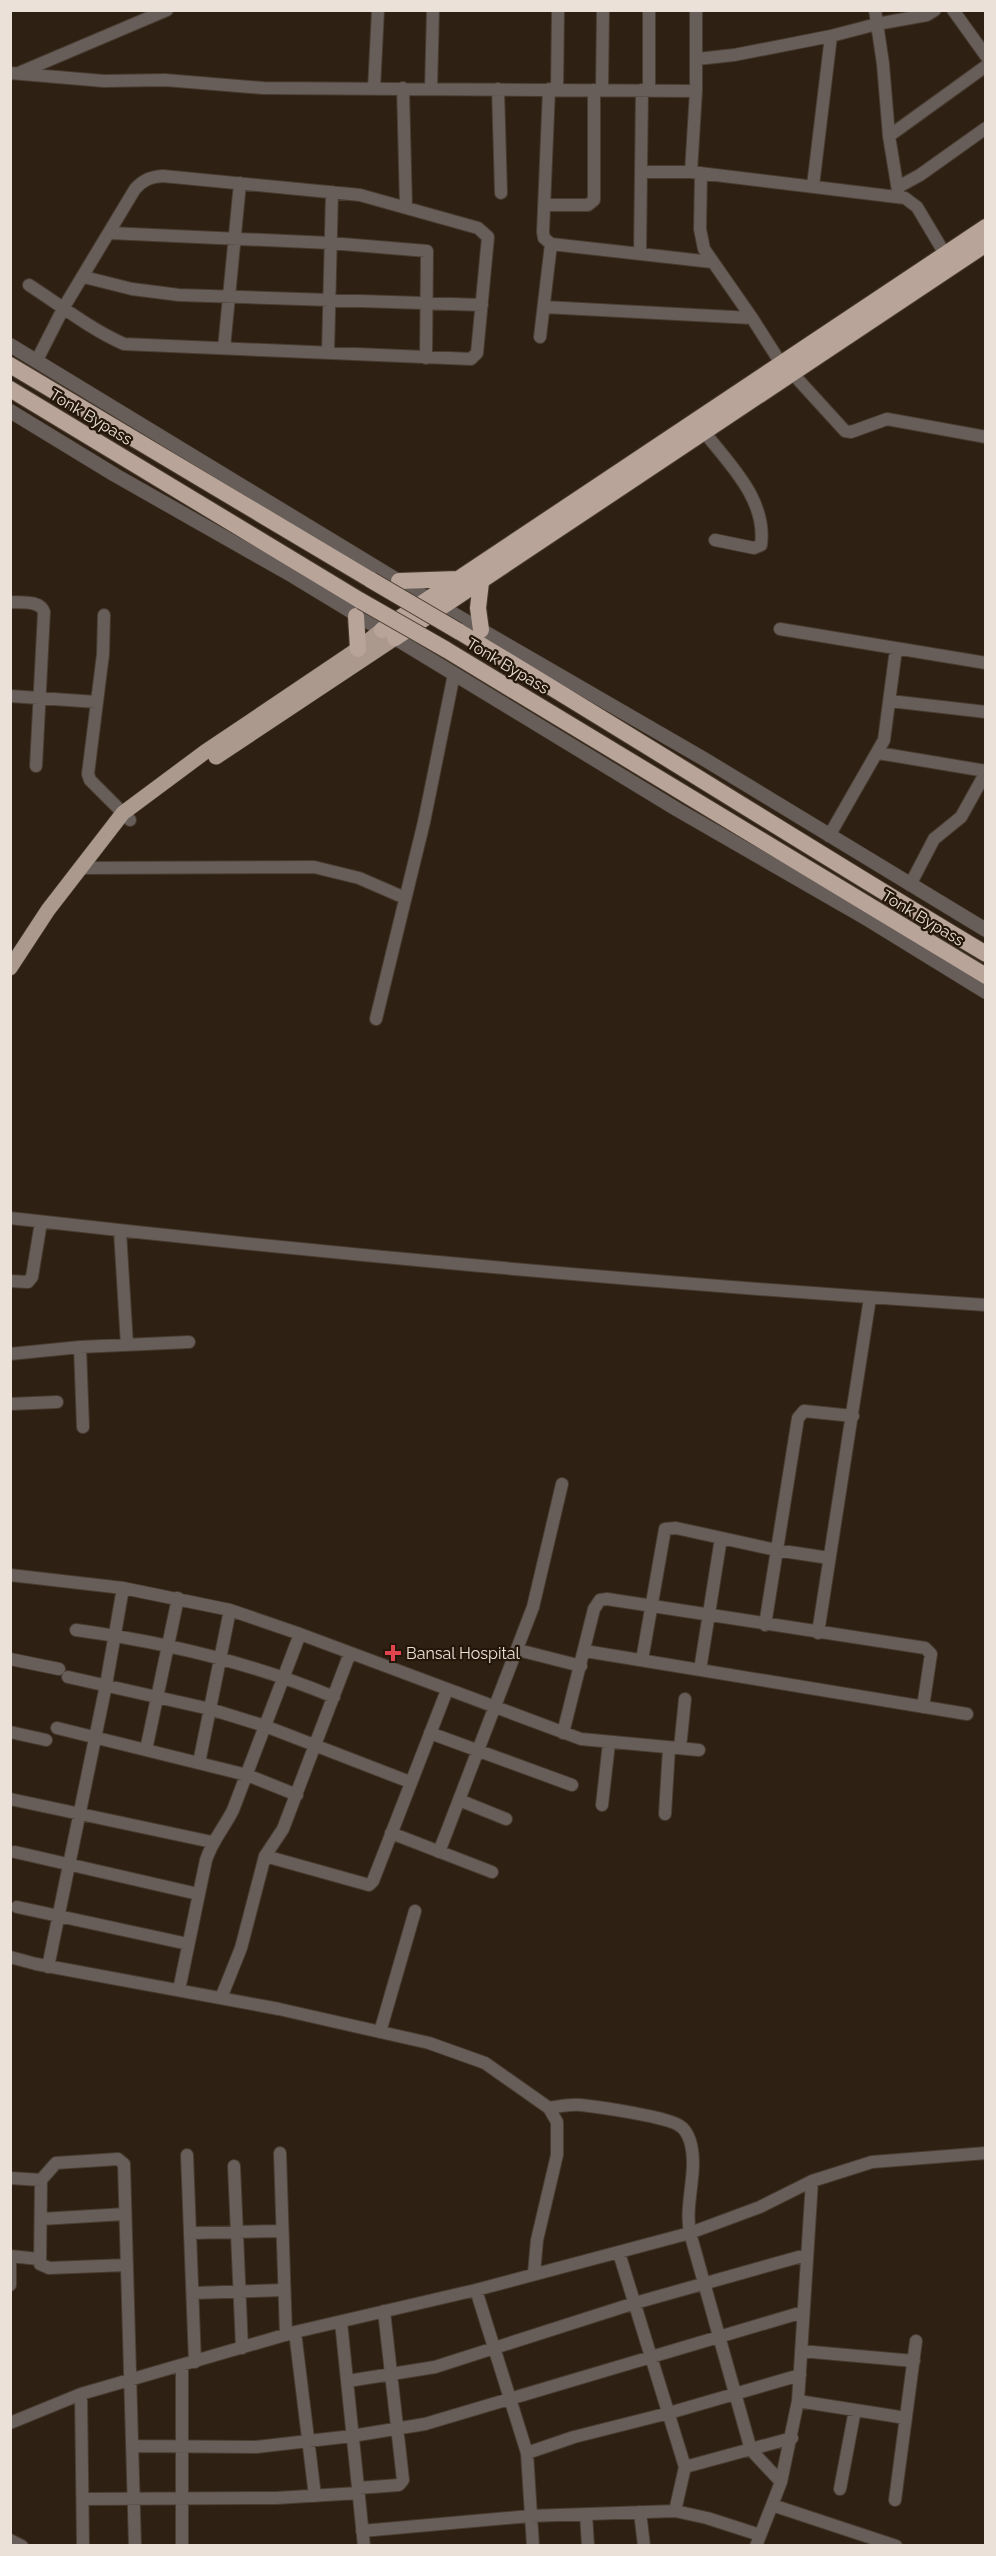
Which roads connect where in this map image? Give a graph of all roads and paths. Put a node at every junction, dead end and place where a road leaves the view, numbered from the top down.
1 (167, 10) edge
2 (378, 10) edge
3 (433, 10) edge
4 (558, 10) edge
5 (603, 10) edge
6 (649, 10) edge
7 (696, 10) edge
8 (875, 10) edge
9 (935, 10) edge
10 (960, 13) edge
11 (878, 24) junction
12 (831, 36) junction
13 (986, 56) edge
14 (697, 59) junction
15 (986, 66) edge
16 (14, 73) edge
17 (374, 88) junction
18 (403, 88) junction
19 (431, 89) junction
20 (498, 89) junction
21 (553, 90) junction
22 (598, 90) junction
23 (646, 90) junction
24 (696, 91) junction
25 (986, 128) edge
26 (889, 136) junction
27 (642, 172) junction
28 (696, 173) junction
29 (240, 183) junction
30 (813, 186) junction
31 (332, 192) junction
32 (898, 192) junction
33 (501, 193) dead end
34 (544, 205) junction
35 (406, 207) junction
36 (986, 227) edge
37 (110, 232) junction
38 (233, 240) junction
39 (330, 243) junction
40 (551, 244) junction
41 (986, 244) edge
42 (640, 254) junction
43 (945, 254) junction
44 (712, 262) junction
45 (84, 278) junction
46 (29, 285) dead end
47 (228, 298) junction
48 (329, 301) junction
49 (427, 303) junction
50 (482, 304) junction
51 (64, 307) junction
52 (544, 307) junction
53 (752, 318) junction
54 (540, 337) dead end
55 (10, 345) edge
56 (224, 348) junction
57 (328, 353) junction
58 (426, 358) junction
59 (37, 360) junction
60 (10, 365) edge
61 (787, 370) junction
62 (10, 389) edge
63 (10, 411) edge
64 (705, 433) junction
65 (986, 437) edge
66 (715, 540) dead end
67 (459, 579) junction
68 (399, 581) junction
69 (481, 582) junction
70 (10, 602) edge
71 (437, 603) junction
72 (358, 608) junction
73 (104, 615) dead end
74 (780, 629) dead end
75 (481, 630) junction
76 (388, 634) junction
77 (358, 649) junction
78 (896, 649) junction
79 (986, 663) edge
80 (454, 674) junction
81 (10, 696) edge
82 (39, 698) junction
83 (890, 701) junction
84 (97, 702) junction
85 (986, 712) edge
86 (878, 753) junction
87 (36, 766) dead end
88 (986, 771) edge
89 (127, 817) junction
90 (829, 836) junction
91 (79, 868) junction
92 (910, 885) junction
93 (405, 898) junction
94 (986, 930) edge
95 (986, 954) edge
96 (10, 968) edge
97 (986, 976) edge
98 (986, 992) edge
99 (376, 1019) dead end
100 (10, 1218) edge
101 (41, 1222) junction
102 (120, 1231) junction
103 (10, 1281) edge
104 (870, 1298) junction
105 (986, 1305) edge
106 (189, 1342) dead end
107 (127, 1345) junction
108 (80, 1347) junction
109 (10, 1354) edge
110 (57, 1402) dead end
111 (10, 1404) edge
112 (853, 1416) junction
113 (83, 1427) dead end
114 (562, 1484) dead end
115 (721, 1538) junction
116 (776, 1550) junction
117 (829, 1558) junction
118 (10, 1575) edge
119 (123, 1588) junction
120 (178, 1598) junction
121 (651, 1605) junction
122 (230, 1610) junction
123 (708, 1614) junction
124 (765, 1625) junction
125 (76, 1630) dead end
126 (818, 1633) junction
127 (300, 1634) junction
128 (115, 1635) junction
129 (168, 1646) junction
130 (518, 1650) junction
131 (585, 1651) junction
132 (350, 1653) junction
133 (10, 1659) edge
134 (220, 1659) junction
135 (642, 1660) junction
136 (581, 1666) junction
137 (700, 1670) junction
138 (284, 1676) junction
139 (106, 1685) junction
140 (447, 1690) junction
141 (158, 1695) junction
142 (334, 1697) junction
143 (685, 1699) dead end
144 (495, 1707) junction
145 (923, 1707) junction
146 (210, 1709) junction
147 (967, 1714) dead end
148 (265, 1726) junction
149 (57, 1728) dead end
150 (10, 1732) edge
151 (430, 1732) junction
152 (563, 1733) junction
153 (95, 1737) junction
154 (46, 1740) dead end
155 (609, 1743) junction
156 (316, 1745) junction
157 (675, 1748) junction
158 (479, 1749) junction
159 (146, 1750) junction
160 (699, 1750) dead end
161 (199, 1763) junction
162 (247, 1774) junction
163 (410, 1782) junction
164 (572, 1785) dead end
165 (297, 1795) junction
166 (10, 1799) edge
167 (459, 1800) junction
168 (602, 1805) dead end
169 (81, 1813) junction
170 (665, 1814) dead end
171 (506, 1819) dead end
172 (391, 1833) junction
173 (212, 1842) junction
174 (15, 1852) dead end
175 (439, 1852) junction
176 (265, 1856) junction
177 (70, 1865) junction
178 (492, 1872) dead end
179 (198, 1894) junction
180 (17, 1907) dead end
181 (415, 1911) dead end
182 (59, 1916) junction
183 (188, 1944) junction
184 (10, 1957) edge
185 (48, 1966) junction
186 (179, 1990) junction
187 (221, 1998) junction
188 (380, 2031) junction
189 (549, 2108) junction
190 (280, 2153) dead end
191 (986, 2153) edge
192 (187, 2155) dead end
193 (234, 2166) dead end
194 (10, 2178) edge
195 (41, 2180) junction
196 (812, 2181) junction
197 (125, 2214) junction
198 (41, 2218) junction
199 (281, 2231) junction
200 (236, 2232) junction
201 (190, 2233) junction
202 (690, 2233) junction
203 (620, 2253) junction
204 (806, 2255) junction
205 (10, 2256) edge
206 (39, 2259) junction
207 (10, 2261) edge
208 (127, 2265) junction
209 (534, 2273) junction
210 (704, 2283) junction
211 (10, 2285) edge
212 (284, 2290) junction
213 (476, 2290) junction
214 (239, 2291) junction
215 (193, 2293) junction
216 (635, 2303) junction
217 (384, 2311) junction
218 (803, 2312) junction
219 (341, 2322) junction
220 (290, 2333) junction
221 (720, 2337) junction
222 (916, 2341) dead end
223 (494, 2347) junction
224 (242, 2348) junction
225 (801, 2350) junction
226 (651, 2356) junction
227 (914, 2361) junction
228 (195, 2362) junction
229 (182, 2366) junction
230 (800, 2375) junction
231 (391, 2376) junction
232 (131, 2378) junction
233 (348, 2382) junction
234 (81, 2394) junction
235 (736, 2394) junction
236 (511, 2398) junction
237 (798, 2401) junction
238 (855, 2410) junction
239 (669, 2413) junction
240 (906, 2418) junction
241 (10, 2423) edge
242 (398, 2429) junction
243 (352, 2436) junction
244 (792, 2438) junction
245 (309, 2442) junction
246 (132, 2446) junction
247 (183, 2447) junction
248 (751, 2450) junction
249 (527, 2453) junction
250 (685, 2467) junction
251 (781, 2482) junction
252 (840, 2489) dead end
253 (358, 2491) junction
254 (315, 2496) junction
255 (183, 2498) junction
256 (83, 2499) junction
257 (135, 2499) junction
258 (895, 2500) dead end
259 (772, 2505) junction
260 (675, 2511) junction
261 (640, 2512) junction
262 (586, 2514) junction
263 (530, 2516) junction
264 (362, 2531) junction
265 (10, 2540) edge
266 (758, 2540) edge
267 (22, 2546) edge
268 (83, 2546) edge
269 (135, 2546) edge
270 (182, 2546) edge
271 (364, 2546) edge
272 (533, 2546) edge
273 (588, 2546) edge
274 (644, 2546) edge
275 (896, 2546) edge

1 - 16 street
2 - 17 street
3 - 19 street
4 - 21 street
5 - 22 street
6 - 23 street
7 - 14 street
8 - 11 street
9 - 11 street
10 - 13 street
11 - 12 street
11 - 26 street
12 - 14 street
12 - 30 street
14 - 24 street
15 - 26 street
16 - 17 street
17 - 18 street
18 - 19 street
18 - 35 street
19 - 20 street
20 - 21 street
20 - 33 street
21 - 22 street
21 - 34 street
22 - 23 street
22 - 34 street
23 - 24 street
23 - 27 street
24 - 28 street
25 - 32 street
26 - 32 street
27 - 28 street
27 - 42 street
28 - 30 street
28 - 44 street
29 - 31 street
29 - 37 street
29 - 38 street
30 - 32 street
31 - 35 street
31 - 39 street
32 - 43 street
34 - 40 street
35 - 50 street
36 - 43 highway
37 - 38 street
37 - 45 street
38 - 39 street
38 - 47 street
39 - 48 street
39 - 49 street
40 - 42 street
40 - 52 street
41 - 61 highway
42 - 44 street
43 - 61 highway
44 - 53 street
45 - 47 street
45 - 51 street
46 - 51 street
47 - 48 street
47 - 56 street
48 - 49 street
48 - 57 street
49 - 50 street
49 - 58 street
50 - 58 street
51 - 56 street
51 - 59 street
52 - 53 street
52 - 54 street
53 - 61 street
55 - 59 street
56 - 57 street
57 - 58 street
59 - 68 street
60 - 95 highway, bridge
61 - 64 highway
61 - 65 street
61 - 67 highway
62 - 72 highway, Tonk Bypass
63 - 72 street
64 - 66 street
64 - 69 highway
67 - 68 highway
67 - 71 highway
68 - 71 street
69 - 71 highway
69 - 75 highway
70 - 82 street
71 - 75 street
71 - 76 highway
72 - 76 street
72 - 77 highway
72 - 97 highway, Tonk Bypass, bridge
73 - 84 street
74 - 78 street
75 - 90 street
76 - 77 main road
76 - 80 street
76 - 89 main road
77 - 89 main road
78 - 79 street
78 - 83 street
80 - 93 street
80 - 98 street
81 - 82 street
82 - 84 street
82 - 87 street
83 - 85 street
83 - 86 street
84 - 89 street
86 - 88 street
86 - 90 street
88 - 92 street
89 - 91 main road
90 - 92 street
91 - 93 street
91 - 96 main road
92 - 94 street
93 - 99 street
100 - 101 street
101 - 102 street
101 - 103 street
102 - 104 street
102 - 107 street
104 - 105 street
104 - 112 street
106 - 107 street
107 - 108 street
108 - 109 street
108 - 113 street
110 - 111 street
112 - 116 street
112 - 117 street
114 - 130 street
115 - 116 street
115 - 121 street
115 - 123 street
116 - 117 street
116 - 124 street
117 - 126 street
118 - 119 street
119 - 120 street
119 - 128 street
120 - 122 street
120 - 129 street
121 - 123 street
121 - 131 street
121 - 135 street
122 - 127 street
122 - 134 street
123 - 124 street
123 - 137 street
124 - 126 street
125 - 128 street
126 - 145 street
127 - 132 street
127 - 138 street
128 - 129 street
128 - 139 street
129 - 134 street
129 - 141 street
130 - 136 street
130 - 144 street
131 - 135 street
131 - 136 street
132 - 140 street
132 - 142 street
133 - 139 street
134 - 138 street
134 - 146 street
135 - 137 street
136 - 152 street
137 - 145 street
138 - 142 street
138 - 148 street
139 - 141 street
139 - 153 street
140 - 144 street
140 - 151 street
141 - 146 street
141 - 159 street
142 - 156 street
143 - 157 street
144 - 152 street
144 - 158 street
145 - 147 street
146 - 148 street
146 - 161 street
148 - 156 street
148 - 162 street
149 - 153 street
150 - 154 street
151 - 158 street
151 - 163 street
152 - 155 street
153 - 159 street
153 - 169 street
155 - 157 street
155 - 168 street
156 - 163 street
156 - 165 street
157 - 160 street
157 - 170 street
158 - 164 street
158 - 167 street
159 - 161 street
161 - 162 street
162 - 165 street
162 - 173 street
163 - 172 street
165 - 176 street
166 - 169 street
167 - 171 street
167 - 175 street
169 - 173 street
169 - 177 street
172 - 175 street
172 - 176 street
173 - 179 street
174 - 177 street
175 - 178 street
176 - 187 street
177 - 179 street
177 - 182 street
179 - 183 street
180 - 182 street
181 - 188 street
182 - 183 street
182 - 185 street
183 - 186 street
184 - 185 street
185 - 186 street
186 - 187 street
187 - 188 street
188 - 189 street
189 - 202 street
189 - 209 street
190 - 199 street
191 - 196 street
192 - 201 street
193 - 200 street
194 - 195 street
195 - 197 street
195 - 198 street
196 - 202 street
196 - 204 street
197 - 198 street
197 - 208 street
198 - 206 street
199 - 200 street
199 - 212 street
200 - 201 street
200 - 214 street
201 - 215 street
202 - 203 street
202 - 210 street
203 - 209 street
203 - 216 street
204 - 210 street
204 - 218 street
205 - 206 street
206 - 208 street
207 - 211 street
208 - 232 street
209 - 213 street
210 - 216 street
210 - 221 street
212 - 214 street
212 - 220 street
213 - 217 street
213 - 223 street
214 - 215 street
214 - 224 street
215 - 228 street
216 - 223 street
216 - 226 street
217 - 219 street
217 - 231 street
218 - 221 street
218 - 225 street
219 - 220 street
219 - 233 street
220 - 224 street
220 - 245 street
221 - 226 street
221 - 235 street
222 - 227 street
223 - 231 street
223 - 236 street
224 - 228 street
225 - 227 street
225 - 230 street
226 - 236 street
226 - 239 street
227 - 240 street
228 - 229 street
229 - 232 street
229 - 247 street
230 - 235 street
230 - 237 street
231 - 233 street
231 - 242 street
232 - 234 street
232 - 246 street
233 - 243 street
234 - 241 street
234 - 256 street
235 - 239 street
235 - 248 street
236 - 242 street
236 - 249 street
237 - 238 street
237 - 244 street
238 - 240 street
238 - 252 street
239 - 249 street
239 - 250 street
240 - 258 street
242 - 243 street
242 - 253 street
243 - 245 street
243 - 253 street
244 - 248 street
244 - 251 street
245 - 247 street
245 - 254 street
246 - 247 street
246 - 257 street
247 - 255 street
248 - 250 street
248 - 251 street
249 - 263 street
250 - 260 street
251 - 259 street
253 - 254 street
253 - 264 street
254 - 255 street
255 - 257 street
255 - 270 street
256 - 257 street
256 - 268 street
257 - 269 street
259 - 266 street
259 - 275 street
260 - 261 street
260 - 266 street
261 - 262 street
261 - 274 street
262 - 263 street
262 - 273 street
263 - 264 street
263 - 272 street
264 - 271 street
265 - 267 street

